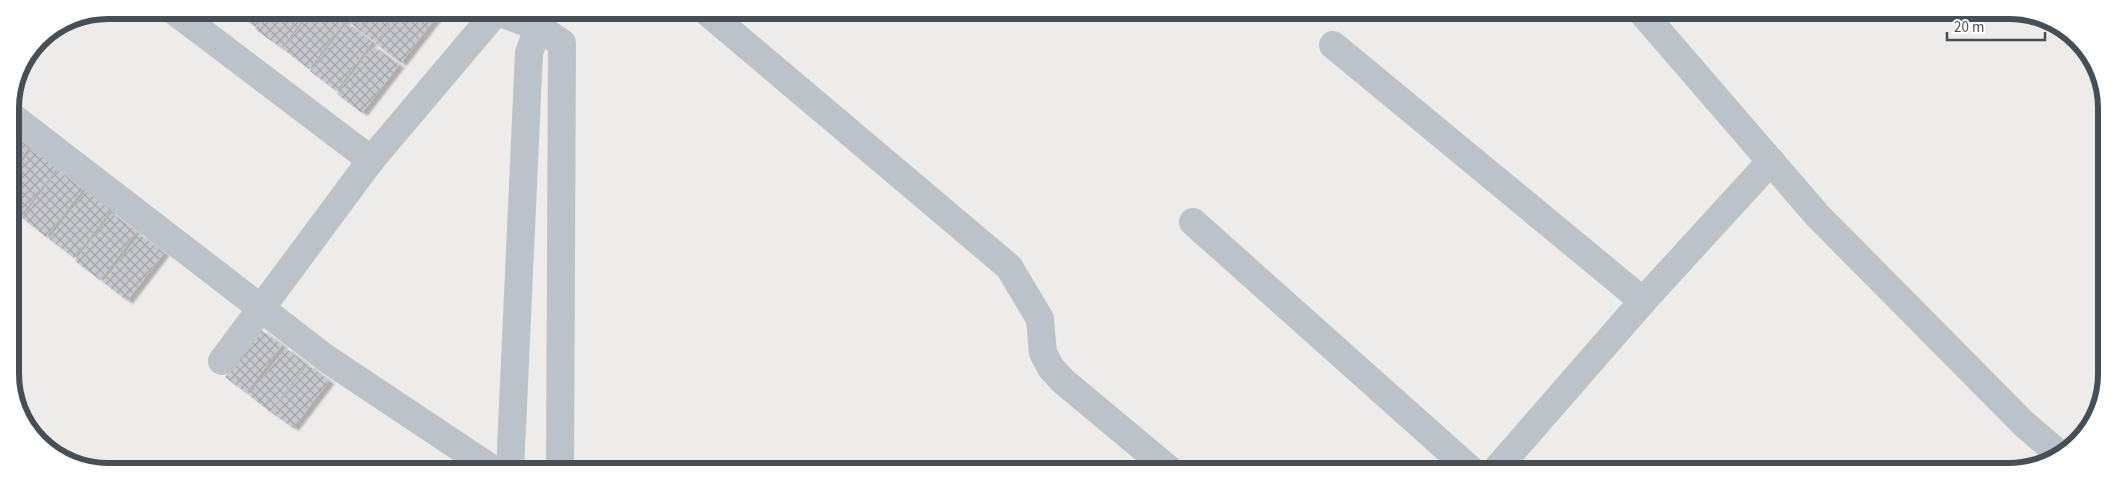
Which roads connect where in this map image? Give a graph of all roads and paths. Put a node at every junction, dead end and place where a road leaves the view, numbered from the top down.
1 (185, 19) edge
2 (487, 19) edge
3 (542, 19) edge
4 (716, 19) edge
5 (1647, 19) edge
6 (1333, 45) dead end
7 (19, 123) edge
8 (371, 160) junction
9 (1771, 161) junction
10 (1194, 222) dead end
11 (1643, 301) junction
12 (260, 309) junction
13 (222, 361) dead end
14 (2055, 450) edge
15 (484, 463) edge
16 (510, 463) edge
17 (560, 463) edge
18 (1161, 463) edge
19 (1463, 463) edge
20 (1503, 463) edge

1 - 8 street
2 - 8 street
3 - 16 street
3 - 17 street
4 - 18 street
5 - 9 street
6 - 11 street
7 - 12 street
8 - 12 street
9 - 11 street
9 - 14 street
10 - 19 street
11 - 20 street
12 - 13 street
12 - 15 street

